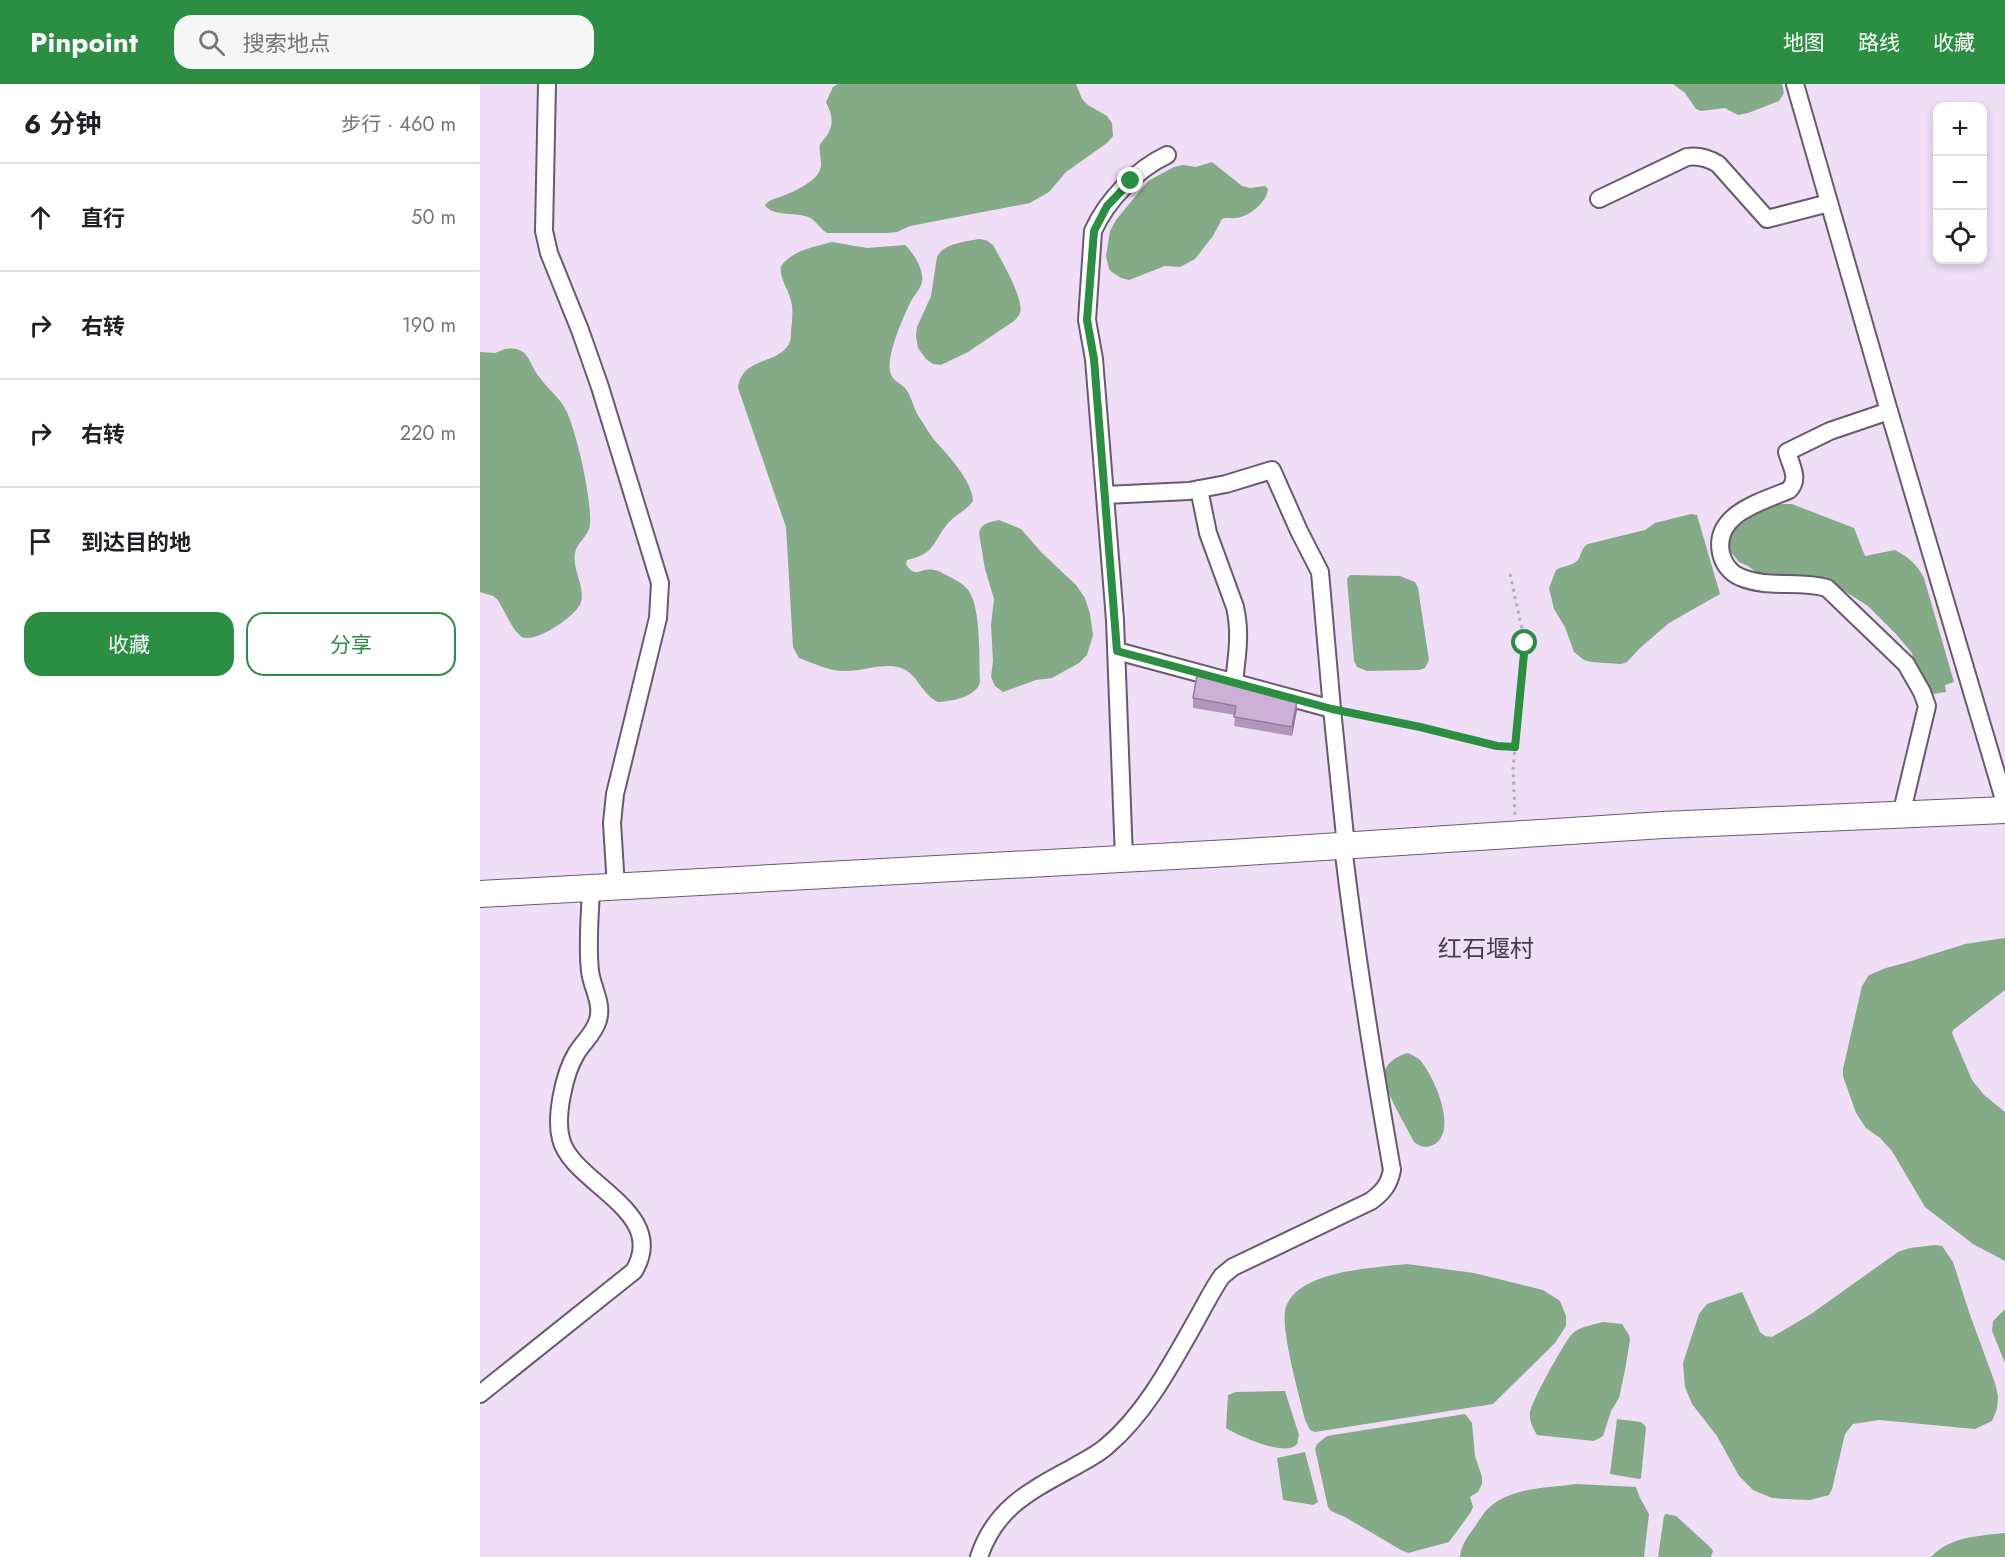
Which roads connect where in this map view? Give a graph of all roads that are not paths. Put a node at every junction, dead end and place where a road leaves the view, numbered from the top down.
1 (547, 84) edge
2 (1795, 84) edge
3 (1167, 155) dead end
4 (1599, 199) dead end
5 (1829, 203) junction
6 (1888, 411) junction
7 (1199, 489) junction
8 (1105, 495) junction
9 (1117, 651) junction
10 (1234, 682) junction
11 (1332, 709) junction
12 (2005, 803) edge
13 (2005, 810) edge
14 (1901, 815) junction
15 (1344, 846) junction
16 (1124, 859) junction
17 (603, 888) junction
18 (480, 894) edge
19 (480, 1394) edge
20 (979, 1557) edge

1 - 17 street
2 - 5 street
3 - 8 street
4 - 5 street
5 - 6 street
6 - 12 street
6 - 14 street
7 - 8 street
7 - 10 street
7 - 11 street
8 - 9 street
9 - 10 street
9 - 16 street
10 - 11 street
11 - 15 street
13 - 14 highway
14 - 15 highway
15 - 16 highway
15 - 20 street
16 - 17 highway
17 - 18 highway
17 - 19 street

